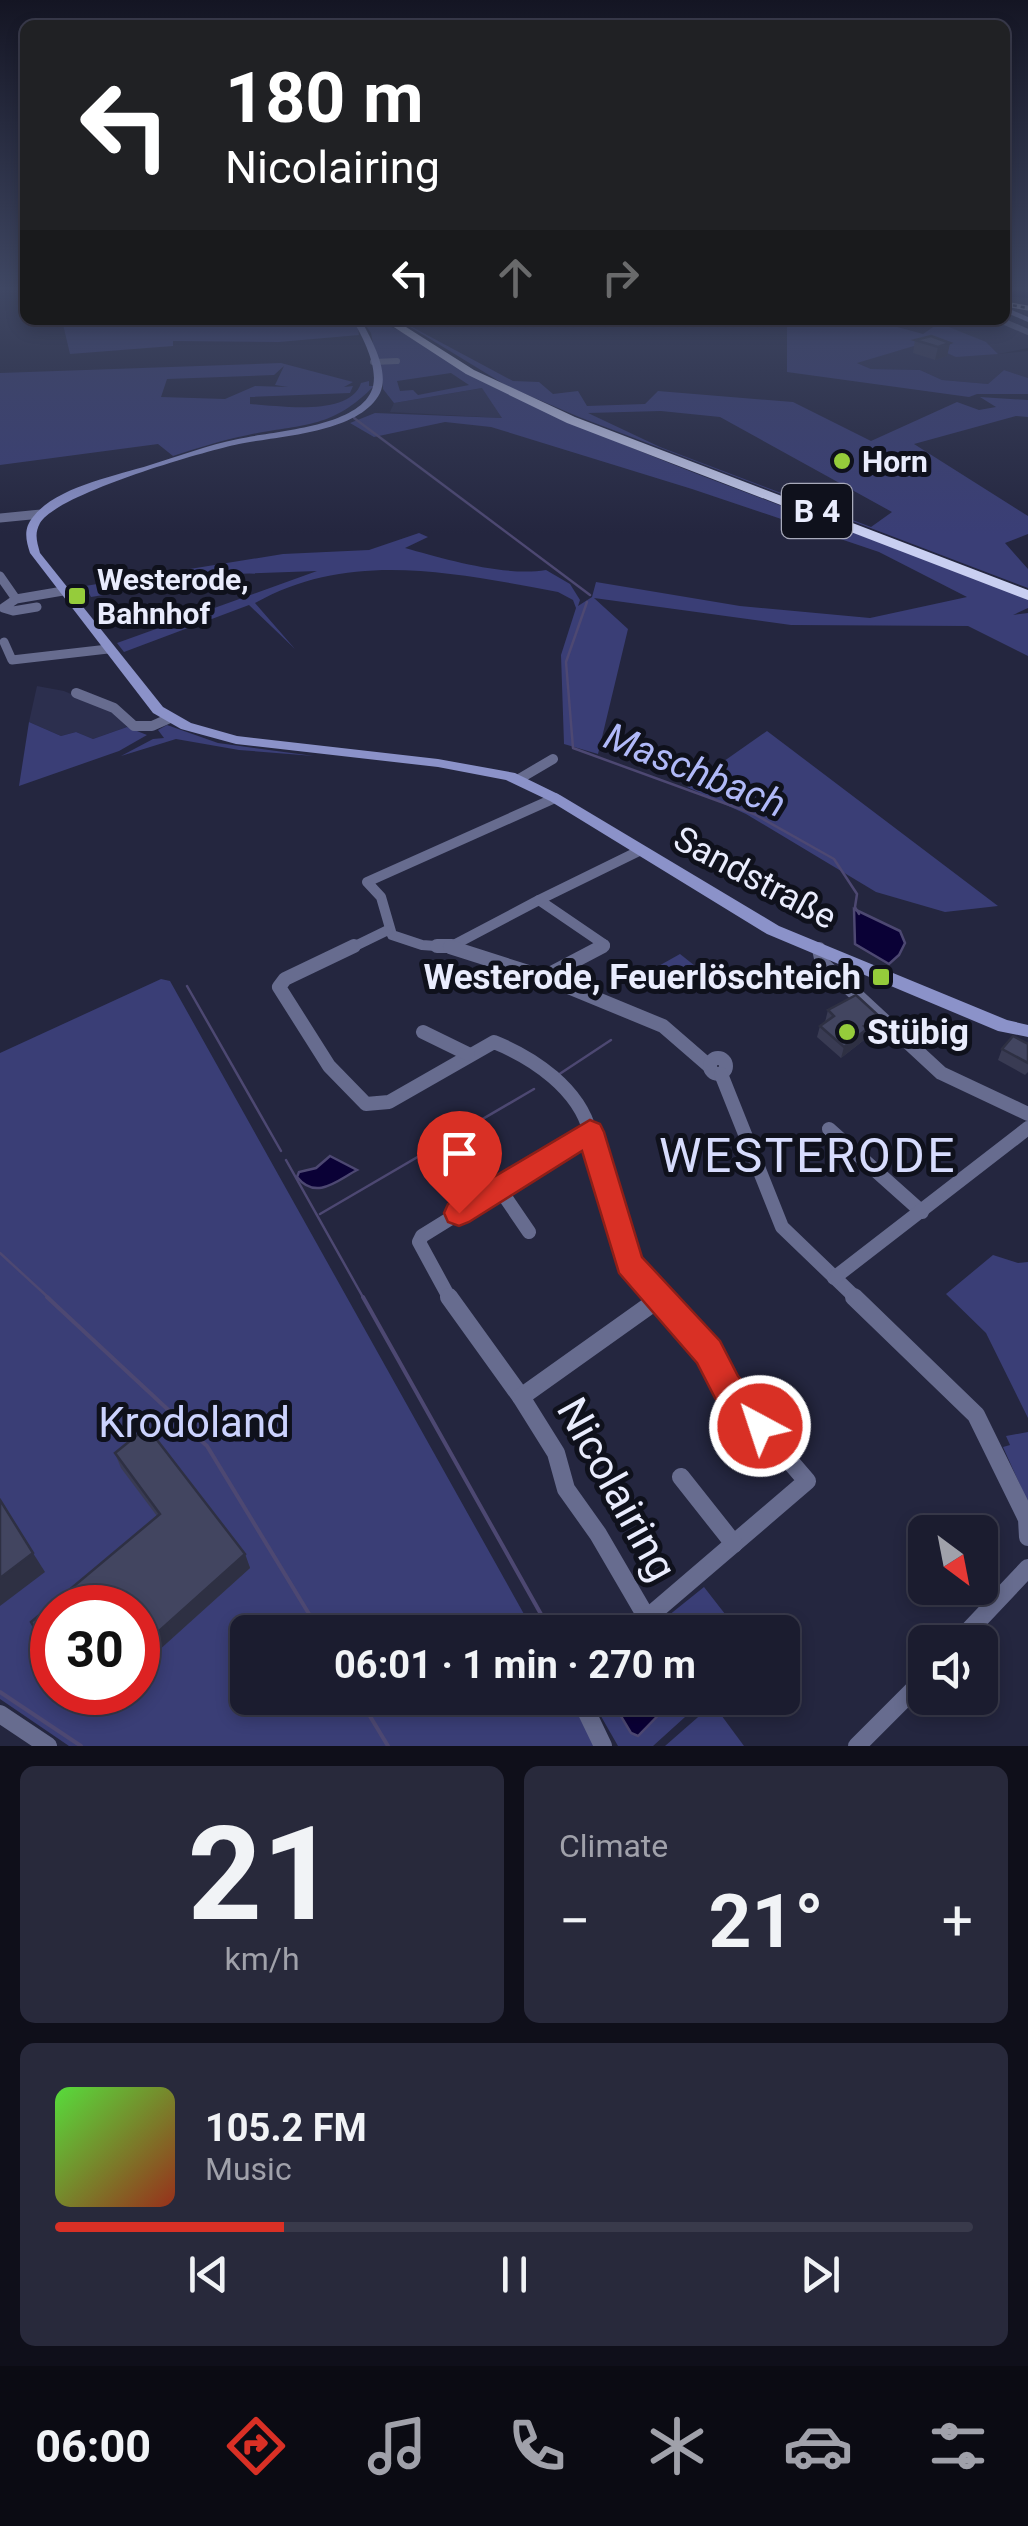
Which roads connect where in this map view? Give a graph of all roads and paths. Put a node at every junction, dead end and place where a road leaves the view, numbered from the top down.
1 (374, 371) edge
2 (474, 371) edge
3 (41, 514) junction
4 (0, 518) edge
5 (1, 580) edge
6 (1019, 589) edge
7 (63, 591) junction
8 (16, 599) junction
9 (37, 607) dead end
10 (4, 642) dead end
11 (108, 649) junction
12 (76, 693) dead end
13 (170, 718) junction
14 (553, 760) dead end
15 (519, 779) junction
16 (556, 798) junction
17 (641, 850) junction
18 (539, 900) junction
19 (388, 930) junction
20 (450, 947) junction
21 (820, 949) junction
22 (544, 977) junction
23 (1028, 1031) edge
24 (423, 1032) dead end
25 (468, 1054) junction
26 (1028, 1114) edge
27 (1028, 1128) edge
28 (829, 1129) dead end
29 (590, 1132) junction
30 (499, 1188) junction
31 (922, 1212) junction
32 (529, 1232) dead end
33 (834, 1278) junction
34 (660, 1298) junction
35 (522, 1397) junction
36 (681, 1477) dead end
37 (1028, 1537) edge
38 (734, 1544) junction
39 (1028, 1568) edge
40 (645, 1615) edge
41 (651, 1615) edge
42 (974, 1625) edge
43 (908, 1695) edge
44 (0, 1714) edge
45 (588, 1715) edge
46 (48, 1746) edge
47 (602, 1746) edge
48 (857, 1746) edge

1 - 3 street
2 - 6 highway, B 4
3 - 4 street
3 - 7 street, Sandstraße
5 - 8 street
7 - 8 street
7 - 11 street, Sandstraße
8 - 9 street
10 - 11 street
11 - 13 street, Sandstraße
12 - 13 street, Sandstraße
13 - 15 street, Sandstraße
14 - 15 street
15 - 16 street, Sandstraße
16 - 17 street, Sandstraße
16 - 19 street
17 - 18 street
17 - 21 street, Sandstraße
18 - 20 street
18 - 22 street
19 - 20 street
19 - 25 street
20 - 22 street
21 - 23 street, Sandstraße
21 - 26 street
22 - 33 street
24 - 25 street
25 - 29 street, Nicolairing
27 - 31 street
28 - 31 street
29 - 30 street, Nicolairing
29 - 34 street, Nicolairing
30 - 32 street
30 - 35 street, Nicolairing
31 - 33 street
33 - 37 street
34 - 35 street, Nicolairing
34 - 38 street, Nicolairing
35 - 40 street, Nicolairing
36 - 38 street, Nicolairing
38 - 41 street, Nicolairing
39 - 42 street
43 - 48 street
44 - 46 street
45 - 47 street

